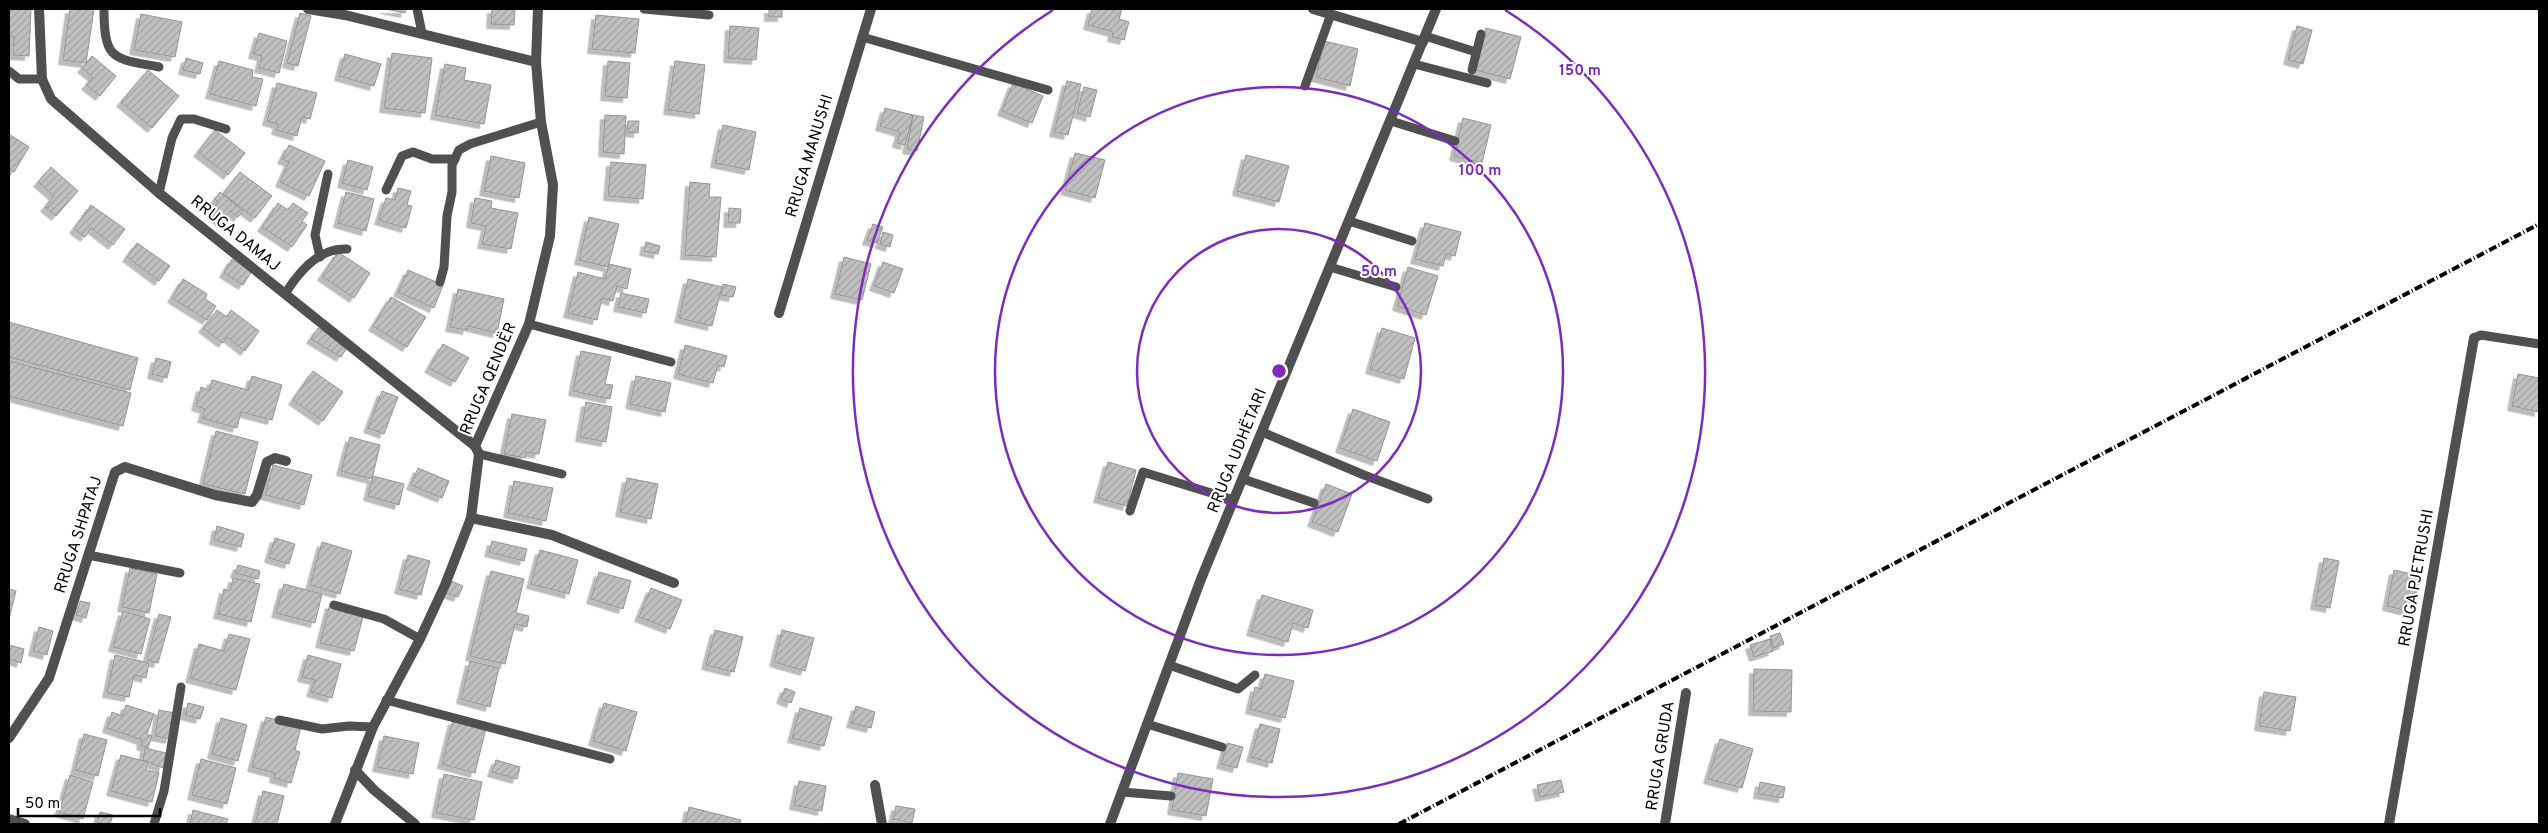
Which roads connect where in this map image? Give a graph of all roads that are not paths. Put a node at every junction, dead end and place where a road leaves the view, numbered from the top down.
1 (39, 9) edge
2 (104, 9) edge
3 (308, 9) edge
4 (418, 9) edge
5 (538, 9) edge
6 (644, 9) edge
7 (871, 9) edge
8 (1313, 9) edge
9 (1436, 9) edge
10 (709, 14) dead end
11 (1331, 14) junction
12 (422, 33) junction
13 (1481, 34) dead end
14 (862, 37) junction
15 (1424, 39) junction
16 (1476, 52) junction
17 (536, 62) junction
18 (1414, 64) junction
19 (160, 67) dead end
20 (1472, 70) dead end
21 (9, 71) edge
22 (42, 79) junction
23 (1488, 83) dead end
24 (1305, 86) dead end
25 (1048, 90) dead end
26 (1391, 121) junction
27 (541, 122) junction
28 (226, 129) dead end
29 (1456, 141) dead end
30 (455, 159) junction
31 (328, 174) dead end
32 (386, 190) dead end
33 (159, 193) junction
34 (1349, 220) junction
35 (1412, 241) dead end
36 (347, 249) dead end
37 (320, 257) junction
38 (1330, 267) junction
39 (440, 282) dead end
40 (1396, 287) dead end
41 (285, 294) junction
42 (779, 313) dead end
43 (529, 324) junction
44 (2474, 338) joint
45 (2539, 344) edge
46 (671, 362) dead end
47 (1262, 432) junction
48 (477, 450) junction
49 (286, 461) dead end
50 (562, 474) dead end
51 (1243, 479) junction
52 (1428, 498) dead end
53 (1234, 500) junction
54 (1314, 503) dead end
55 (1130, 511) dead end
56 (471, 518) junction
57 (88, 555) junction
58 (180, 573) dead end
59 (674, 583) dead end
60 (334, 606) dead end
61 (420, 639) junction
62 (1169, 665) junction
63 (1255, 675) dead end
64 (181, 687) dead end
65 (1686, 693) dead end
66 (386, 700) junction
67 (280, 720) dead end
68 (1147, 724) junction
69 (372, 727) junction
70 (9, 738) edge
71 (1222, 747) dead end
72 (610, 759) dead end
73 (356, 770) junction
74 (875, 785) dead end
75 (1122, 792) junction
76 (1172, 796) dead end
77 (9, 819) edge
78 (25, 824) edge
79 (154, 824) edge
80 (334, 824) edge
81 (415, 824) edge
82 (882, 824) edge
83 (1110, 824) edge
84 (1665, 824) edge
85 (2389, 824) edge

1 - 22 street, RRUGA DAMAJ
2 - 19 lane
3 - 12 street
4 - 12 lane
5 - 17 street, RRUGA QENDËR
6 - 10 lane
7 - 14 street, RRUGA MANUSHI
8 - 11 street
9 - 15 street, RRUGA UDHËTARI
11 - 15 street
11 - 24 lane
12 - 17 street
13 - 16 lane
14 - 25 lane
14 - 42 street, RRUGA MANUSHI
15 - 16 lane
15 - 18 street, RRUGA UDHËTARI
16 - 20 lane
17 - 27 street, RRUGA QENDËR
18 - 23 lane
18 - 26 street, RRUGA UDHËTARI
21 - 22 lane
22 - 33 street, RRUGA DAMAJ
26 - 29 lane
26 - 34 street, RRUGA UDHËTARI
27 - 30 lane
27 - 43 street, RRUGA QENDËR
28 - 33 lane
30 - 32 lane
30 - 39 lane
31 - 37 lane
33 - 41 street, RRUGA DAMAJ
34 - 35 lane
34 - 38 street, RRUGA UDHËTARI
36 - 37 lane
37 - 41 lane
38 - 40 lane
38 - 47 street, RRUGA UDHËTARI
41 - 48 street, RRUGA DAMAJ
43 - 46 lane
43 - 48 street, RRUGA QENDËR
44 - 45 lane
44 - 85 street, RRUGA PJETRUSHI
47 - 51 street, RRUGA UDHËTARI
47 - 52 lane
48 - 50 lane
48 - 56 street, RRUGA QENDËR
49 - 57 street, RRUGA SHPATAJ
51 - 53 street, RRUGA UDHËTARI
51 - 54 lane
53 - 55 lane
53 - 62 street, RRUGA UDHËTARI
56 - 59 street
56 - 61 street, RRUGA QENDËR
57 - 58 lane
57 - 70 street, RRUGA SHPATAJ
60 - 61 lane
61 - 66 street, RRUGA QENDËR
62 - 63 lane
62 - 68 street, RRUGA UDHËTARI
64 - 79 lane
65 - 84 street, RRUGA GRUDA
66 - 69 street, RRUGA QENDËR
66 - 72 lane
67 - 69 lane
68 - 71 lane
68 - 75 street, RRUGA UDHËTARI
69 - 73 street, RRUGA QENDËR
73 - 80 street, RRUGA QENDËR
73 - 81 street
74 - 82 street
75 - 76 lane
75 - 83 street, RRUGA UDHËTARI
77 - 78 street

